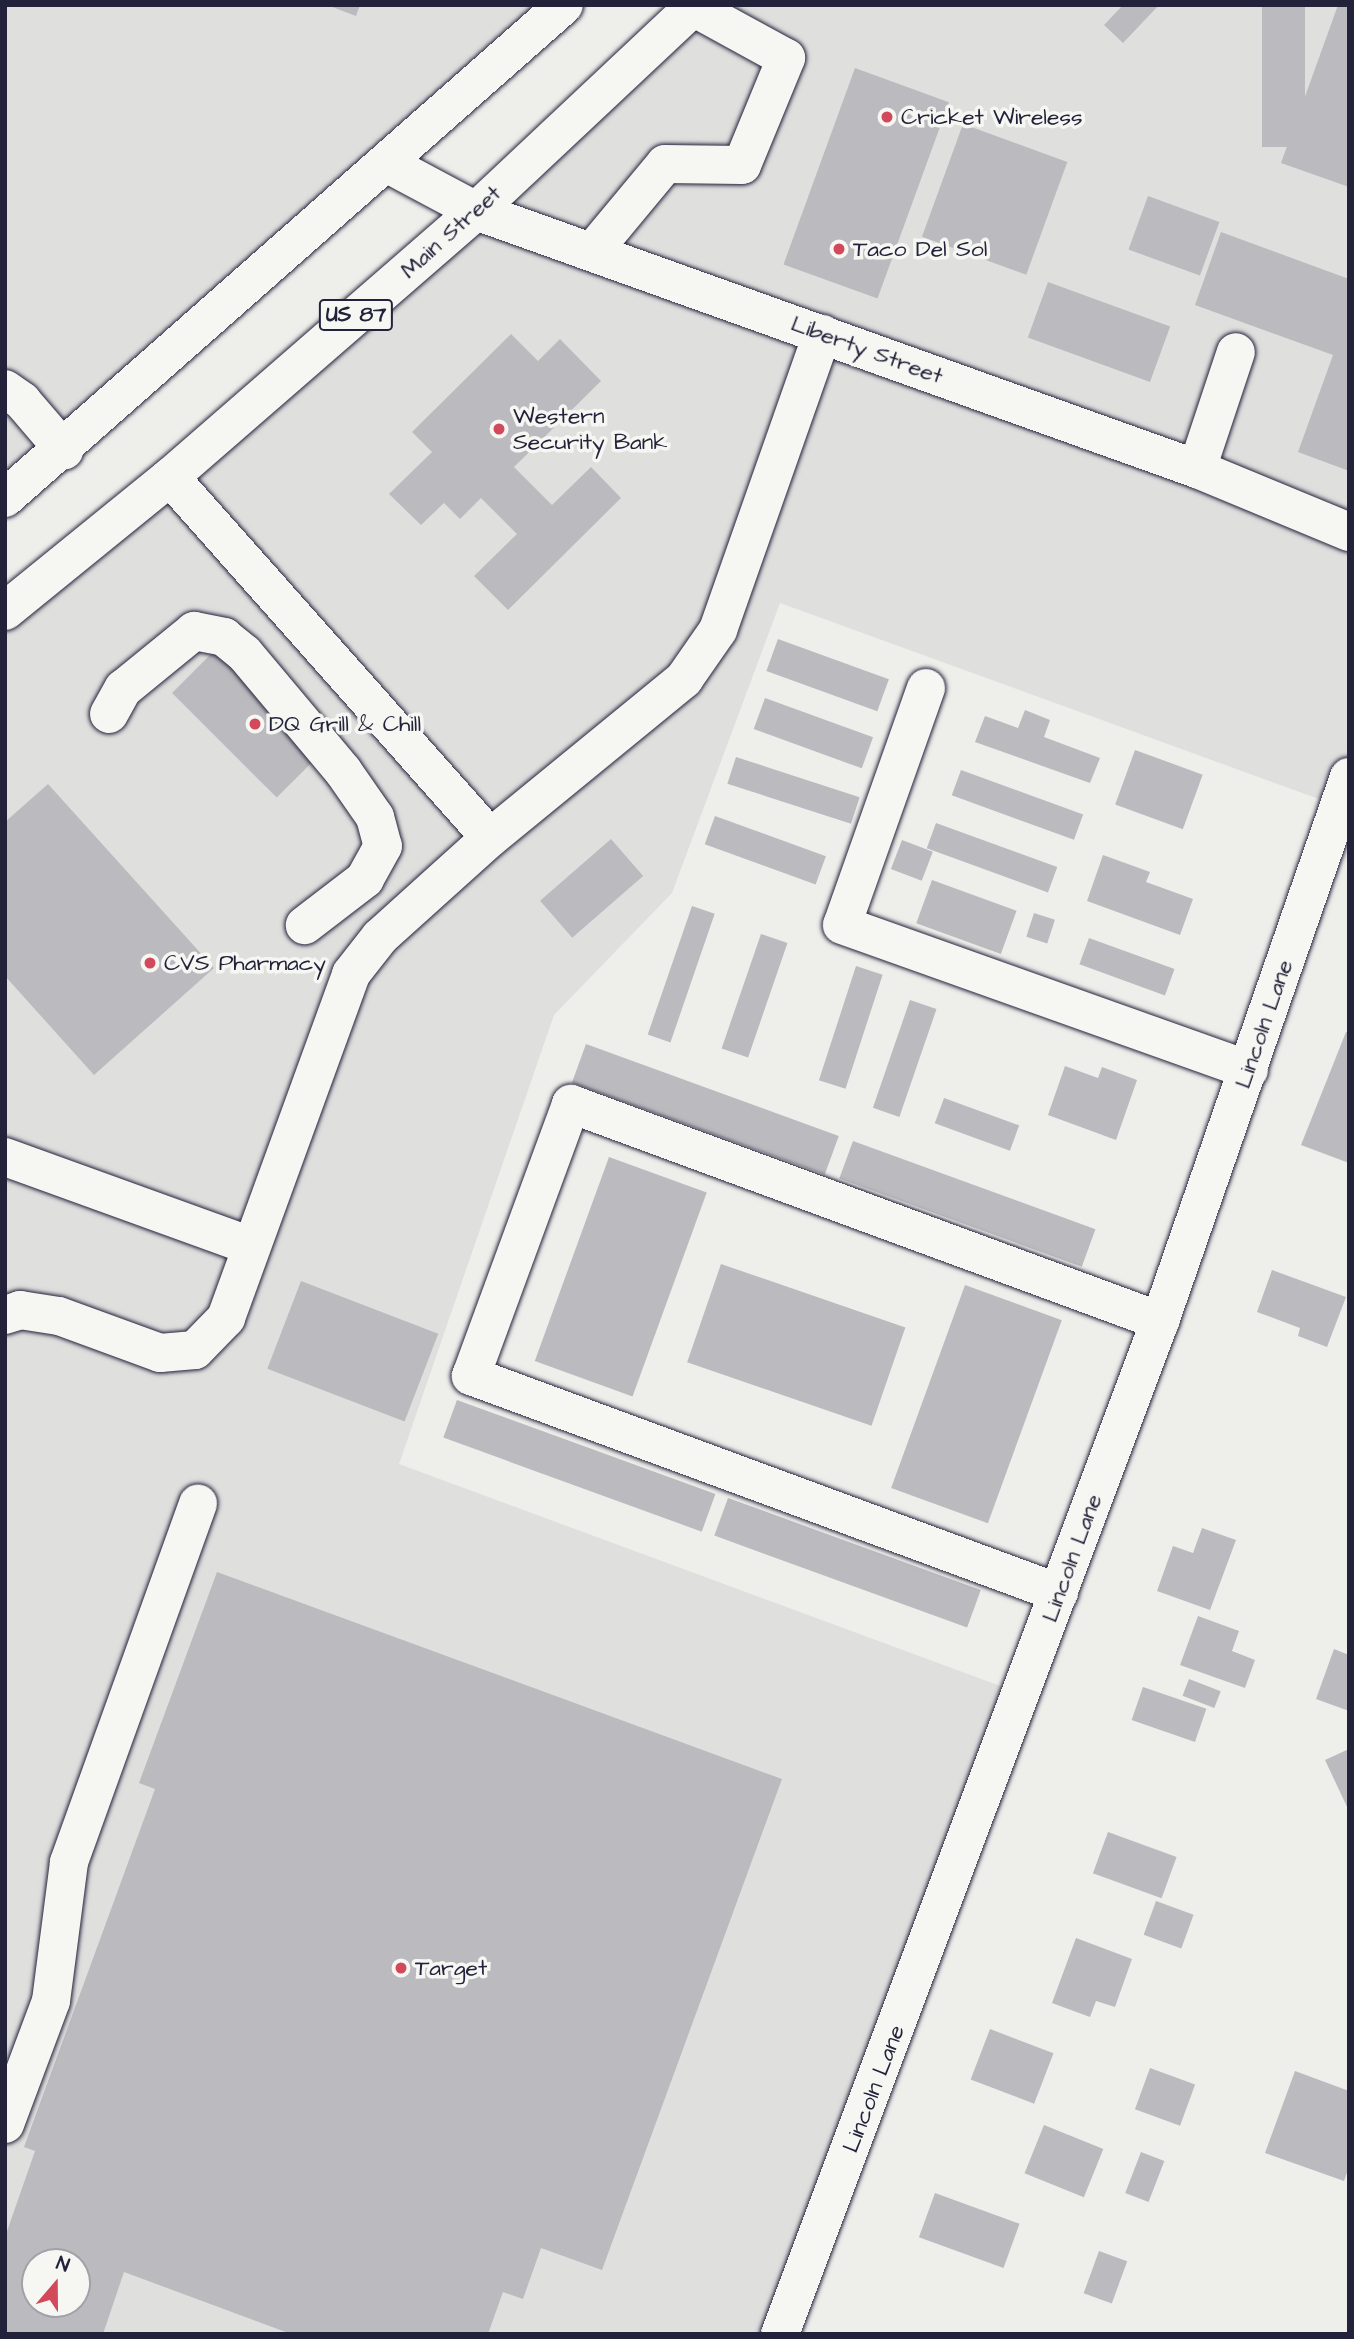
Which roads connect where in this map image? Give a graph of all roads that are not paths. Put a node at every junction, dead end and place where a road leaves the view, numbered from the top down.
1 (564, 5) edge
2 (694, 6) edge
3 (388, 164) junction
4 (476, 211) junction
5 (592, 252) junction
6 (822, 334) junction
7 (1236, 352) dead end
8 (5, 389) edge
9 (64, 450) junction
10 (1197, 469) junction
11 (170, 477) junction
12 (5, 498) edge
13 (1349, 532) edge
14 (5, 611) edge
15 (926, 688) dead end
16 (109, 714) dead end
17 (1349, 776) edge
18 (490, 838) junction
19 (305, 925) dead end
20 (1249, 1070) junction
21 (5, 1157) edge
22 (251, 1246) junction
23 (5, 1315) edge
24 (1160, 1321) junction
25 (198, 1503) dead end
26 (1059, 1593) junction
27 (5, 2124) edge
28 (780, 2334) edge

1 - 3 street
2 - 4 street, Main Street / US 87
2 - 5 street
3 - 4 street, Liberty Street
3 - 9 street
4 - 5 street, Liberty Street
4 - 11 street, Main Street / US 87
5 - 6 street, Liberty Street
6 - 10 street, Liberty Street
6 - 18 street
7 - 10 street
8 - 9 street
9 - 12 street
10 - 13 street, Liberty Street
11 - 14 street, Main Street / US 87
11 - 18 street
15 - 20 street
16 - 19 street
17 - 20 street, Lincoln Lane
18 - 22 street
20 - 24 street, Lincoln Lane
21 - 22 street
22 - 23 street
24 - 26 street, Lincoln Lane
24 - 26 street
25 - 27 street
26 - 28 street, Lincoln Lane

